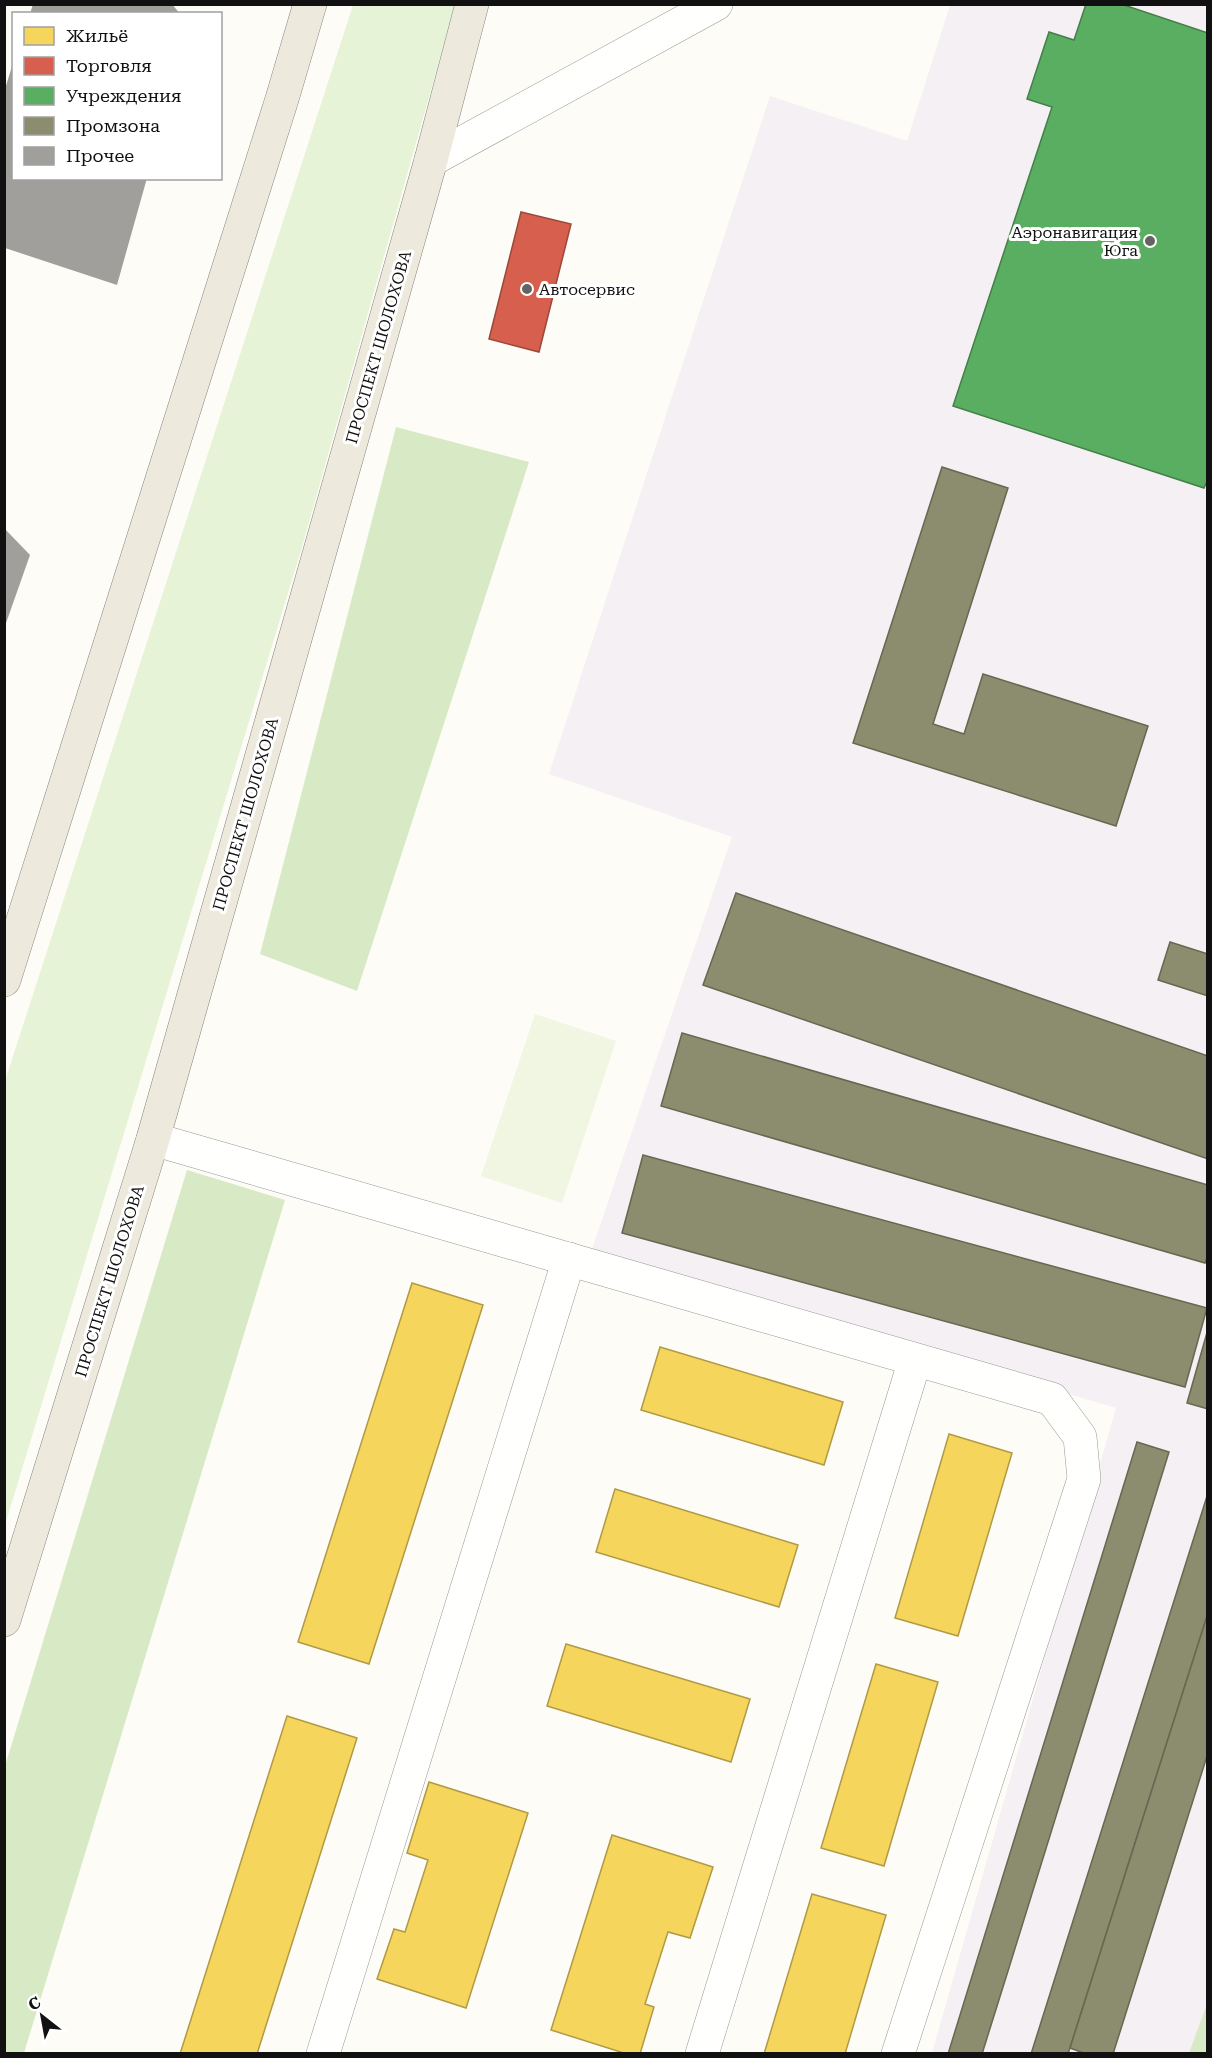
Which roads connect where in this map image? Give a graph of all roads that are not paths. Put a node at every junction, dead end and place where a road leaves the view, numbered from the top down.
1 (310, 4) edge
2 (471, 4) edge
3 (716, 4) edge
4 (431, 160) junction
5 (4, 980) edge
6 (153, 1139) junction
7 (569, 1259) junction
8 (915, 1359) junction
9 (4, 1620) edge
10 (322, 2054) edge
11 (702, 2054) edge
12 (898, 2054) edge

1 - 5 main road
2 - 4 main road, ПРОСПЕКТ ШОЛОХОВА
3 - 4 lane
4 - 6 main road, ПРОСПЕКТ ШОЛОХОВА
6 - 7 lane
6 - 9 main road, ПРОСПЕКТ ШОЛОХОВА
7 - 8 lane
7 - 10 lane
8 - 11 lane
8 - 12 lane

